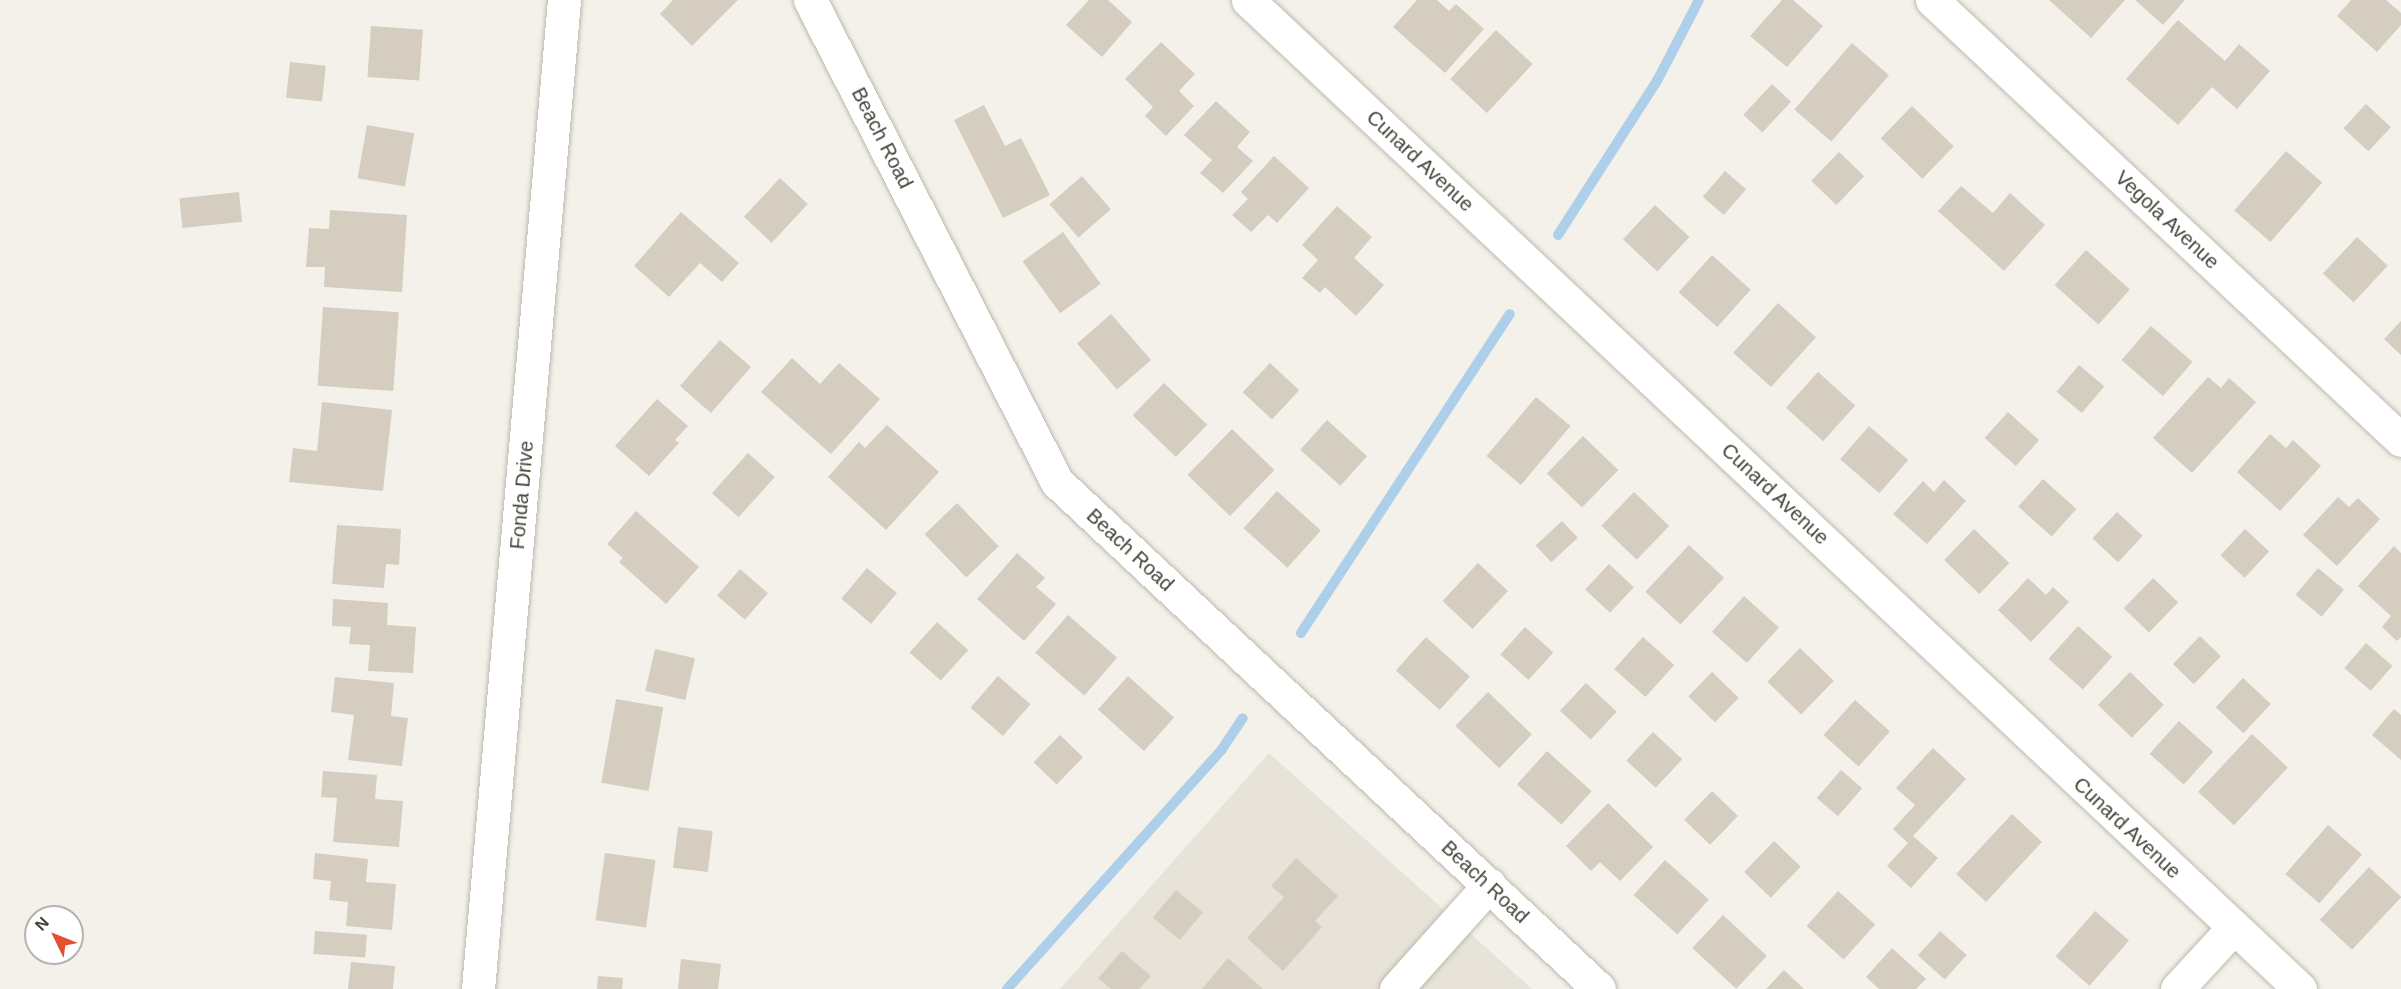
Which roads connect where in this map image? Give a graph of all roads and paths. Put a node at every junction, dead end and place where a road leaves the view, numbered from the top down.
1 (564, 0) edge
2 (810, 0) edge
3 (1248, 0) edge
4 (1932, 0) edge
5 (2401, 440) edge
6 (1489, 885) junction
7 (2233, 928) junction
8 (478, 989) edge
9 (1396, 989) edge
10 (1599, 989) edge
11 (2177, 989) edge
12 (2300, 989) edge

1 - 8 street, Fonda Drive
2 - 6 street, Beach Road
3 - 7 street, Cunard Avenue
4 - 5 street, Vegola Avenue
6 - 9 street
6 - 10 street, Beach Road
7 - 11 street
7 - 12 street, Cunard Avenue

